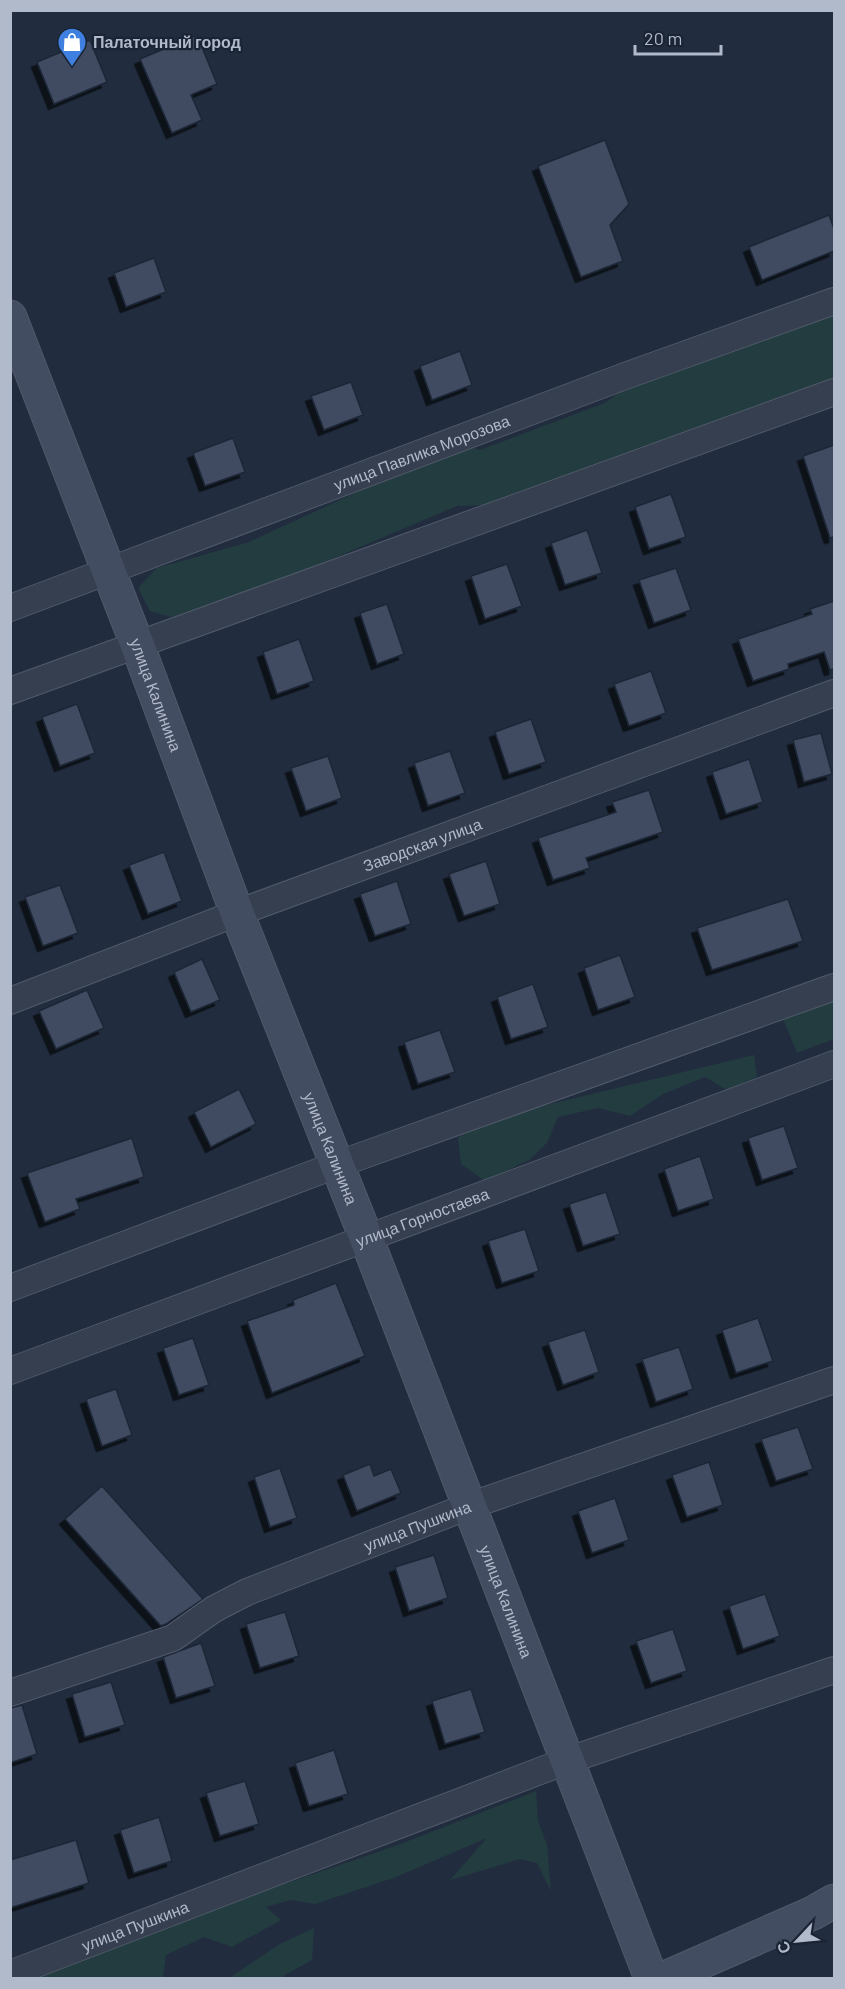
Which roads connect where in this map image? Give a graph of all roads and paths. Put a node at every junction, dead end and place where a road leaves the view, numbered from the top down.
1 (834, 301) edge
2 (11, 318) edge
3 (834, 392) edge
4 (108, 571) junction
5 (10, 608) edge
6 (137, 644) junction
7 (10, 691) edge
8 (834, 693) edge
9 (237, 913) junction
10 (834, 987) edge
11 (10, 1001) edge
12 (834, 1064) edge
13 (336, 1165) junction
14 (366, 1240) junction
15 (10, 1288) edge
16 (10, 1371) edge
17 (834, 1380) edge
18 (470, 1506) junction
19 (834, 1670) edge
20 (10, 1693) edge
21 (566, 1761) junction
22 (834, 1901) edge
23 (10, 1974) edge
24 (651, 1978) edge
25 (665, 1978) edge

1 - 4 street, улица Павлика Морозова
2 - 4 main road, улица Калинина
3 - 6 street
4 - 5 street, улица Павлика Морозова
4 - 6 main road, улица Калинина
6 - 7 street
6 - 9 main road, улица Калинина
8 - 9 street, Заводская улица
9 - 11 street, Заводская улица
9 - 13 main road, улица Калинина
10 - 13 street
12 - 14 street, улица Горностаева
13 - 14 main road, улица Калинина
13 - 15 street
14 - 16 street, улица Горностаева
14 - 18 main road, улица Калинина
17 - 18 street, улица Пушкина
18 - 20 street, улица Пушкина
18 - 21 main road, улица Калинина
19 - 21 street, улица Пушкина
21 - 23 street, улица Пушкина
21 - 24 main road, улица Калинина
22 - 25 main road

